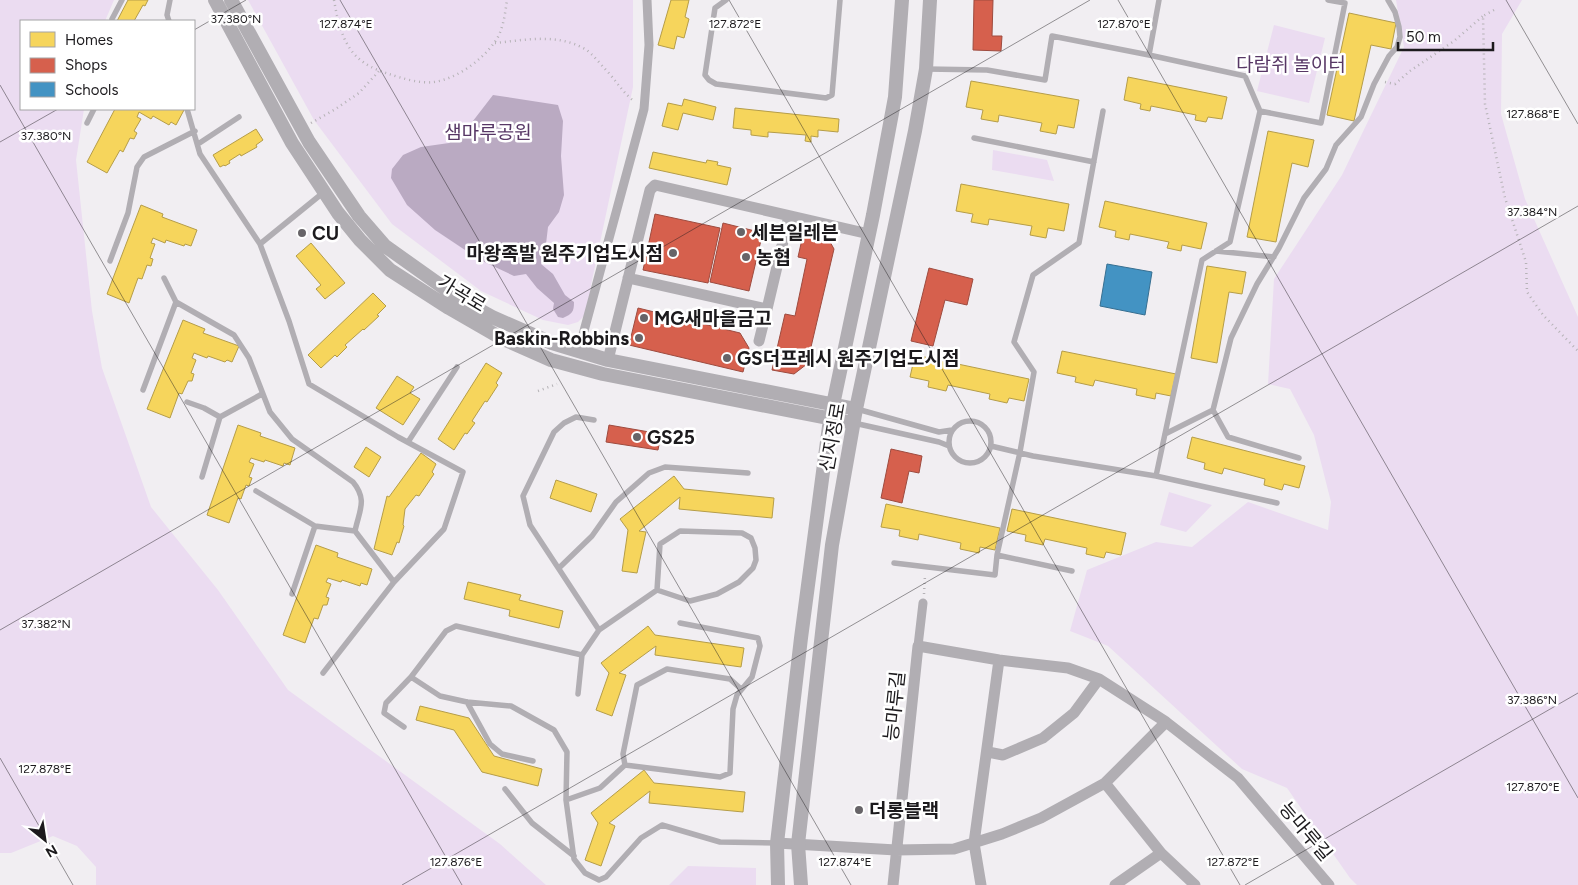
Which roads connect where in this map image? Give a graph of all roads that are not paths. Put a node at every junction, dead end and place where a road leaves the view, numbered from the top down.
1 (122, 0) edge
2 (170, 0) edge
3 (215, 0) edge
4 (231, 0) edge
5 (646, 0) edge
6 (726, 0) edge
7 (840, 0) edge
8 (902, 0) edge
9 (930, 0) edge
10 (1159, 0) edge
11 (1328, 0) edge
12 (1388, 0) edge
13 (112, 19) dead end
14 (168, 20) edge
15 (1149, 55) junction
16 (926, 69) junction
17 (93, 110) edge
18 (187, 110) edge
19 (1103, 111) dead end
20 (1260, 111) junction
21 (239, 117) dead end
22 (86, 123) dead end
23 (195, 131) junction
24 (974, 138) dead end
25 (198, 144) junction
26 (1094, 162) junction
27 (324, 192) junction
28 (789, 216) junction
29 (869, 234) junction
30 (260, 244) junction
31 (1216, 251) junction
32 (1274, 256) junction
33 (110, 261) dead end
34 (164, 278) dead end
35 (628, 278) junction
36 (176, 302) junction
37 (767, 309) junction
38 (760, 341) dead end
39 (581, 342) dead end
40 (608, 360) junction
41 (457, 367) dead end
42 (604, 374) junction
43 (143, 390) dead end
44 (262, 394) junction
45 (187, 402) dead end
46 (834, 404) junction
47 (1213, 410) junction
48 (855, 416) junction
49 (220, 417) junction
50 (830, 419) junction
51 (594, 420) dead end
52 (952, 430) junction
53 (1165, 434) junction
54 (408, 442) junction
55 (949, 446) junction
56 (991, 446) junction
57 (1020, 452) junction
58 (1299, 458) dead end
59 (748, 474) dead end
60 (1156, 476) junction
61 (202, 477) dead end
62 (256, 491) dead end
63 (1277, 503) dead end
64 (315, 526) junction
65 (355, 531) junction
66 (997, 555) junction
67 (894, 563) dead end
68 (560, 568) junction
69 (1072, 571) dead end
70 (394, 582) junction
71 (657, 590) junction
72 (292, 594) dead end
73 (923, 603) road end
74 (680, 623) dead end
75 (599, 630) junction
76 (918, 646) junction
77 (582, 655) junction
78 (998, 660) junction
79 (323, 673) dead end
80 (411, 676) junction
81 (1099, 679) junction
82 (741, 689) junction
83 (578, 694) dead end
84 (467, 702) junction
85 (1166, 722) junction
86 (404, 727) dead end
87 (988, 752) junction
88 (533, 761) dead end
89 (625, 764) junction
90 (1105, 782) junction
91 (505, 788) dead end
92 (566, 800) junction
93 (974, 843) junction
94 (777, 844) junction
95 (798, 844) junction
96 (896, 850) junction
97 (1161, 853) junction
98 (574, 856) junction
99 (778, 885) edge
100 (801, 885) edge
101 (893, 885) edge
102 (981, 885) edge
103 (1115, 885) edge
104 (1195, 885) edge
105 (1329, 885) edge

1 - 13 lane
2 - 14 lane
3 - 27 street, 가곡로
4 - 40 street, 가곡로
5 - 39 street
6 - 7 lane
8 - 29 street, 신지정로
9 - 16 street, 신지정로
10 - 15 lane
11 - 20 lane
12 - 32 lane
15 - 16 lane
15 - 20 lane
16 - 48 street, 신지정로
17 - 22 lane
18 - 23 lane
19 - 26 lane
20 - 31 lane
21 - 25 lane
23 - 25 lane
23 - 33 lane
24 - 26 lane
25 - 30 lane
26 - 57 lane
27 - 30 lane
27 - 42 street, 가곡로
28 - 29 street
28 - 35 street
28 - 37 street
29 - 46 street, 신지정로
30 - 54 lane
31 - 32 lane
31 - 53 lane
32 - 47 lane
34 - 36 lane
35 - 37 street
35 - 40 street
36 - 43 lane
36 - 44 lane
37 - 38 street
40 - 42 street
40 - 46 street, 가곡로
41 - 54 lane
42 - 50 street, 가곡로
44 - 49 lane
44 - 65 lane
45 - 49 lane
46 - 48 street, 가곡로
46 - 50 street, 신지정로
47 - 53 lane
47 - 58 lane
48 - 50 street, 가곡로
48 - 52 lane
48 - 55 lane
48 - 95 street, 신지정로
49 - 61 lane
50 - 94 street, 신지정로
51 - 68 lane
52 - 55 lane
52 - 56 lane
53 - 60 lane
54 - 70 lane
55 - 56 lane
56 - 57 lane
57 - 60 lane
57 - 66 lane
59 - 68 lane
60 - 63 lane
62 - 64 lane
64 - 65 lane
64 - 72 lane
65 - 70 lane
66 - 67 lane
66 - 69 lane
68 - 75 lane
70 - 79 lane
71 - 71 lane
71 - 75 lane
73 - 76 street
74 - 82 lane
75 - 77 lane
76 - 78 street, 능마루길
76 - 96 street, 능마루길
77 - 80 lane
77 - 83 lane
78 - 81 street, 능마루길
78 - 87 street
80 - 84 lane
80 - 86 lane
81 - 85 street, 능마루길
81 - 87 street
82 - 89 lane
82 - 89 lane
84 - 88 lane
84 - 92 lane
85 - 90 street
85 - 105 street, 능마루길
87 - 93 street
89 - 92 lane
90 - 93 street
90 - 97 street
91 - 98 lane
92 - 98 lane
93 - 96 street
93 - 102 street
94 - 95 street
94 - 98 lane
94 - 99 street, 신지정로
95 - 96 street
95 - 100 street, 신지정로
96 - 101 street, 능마루길
97 - 103 street
97 - 104 street

